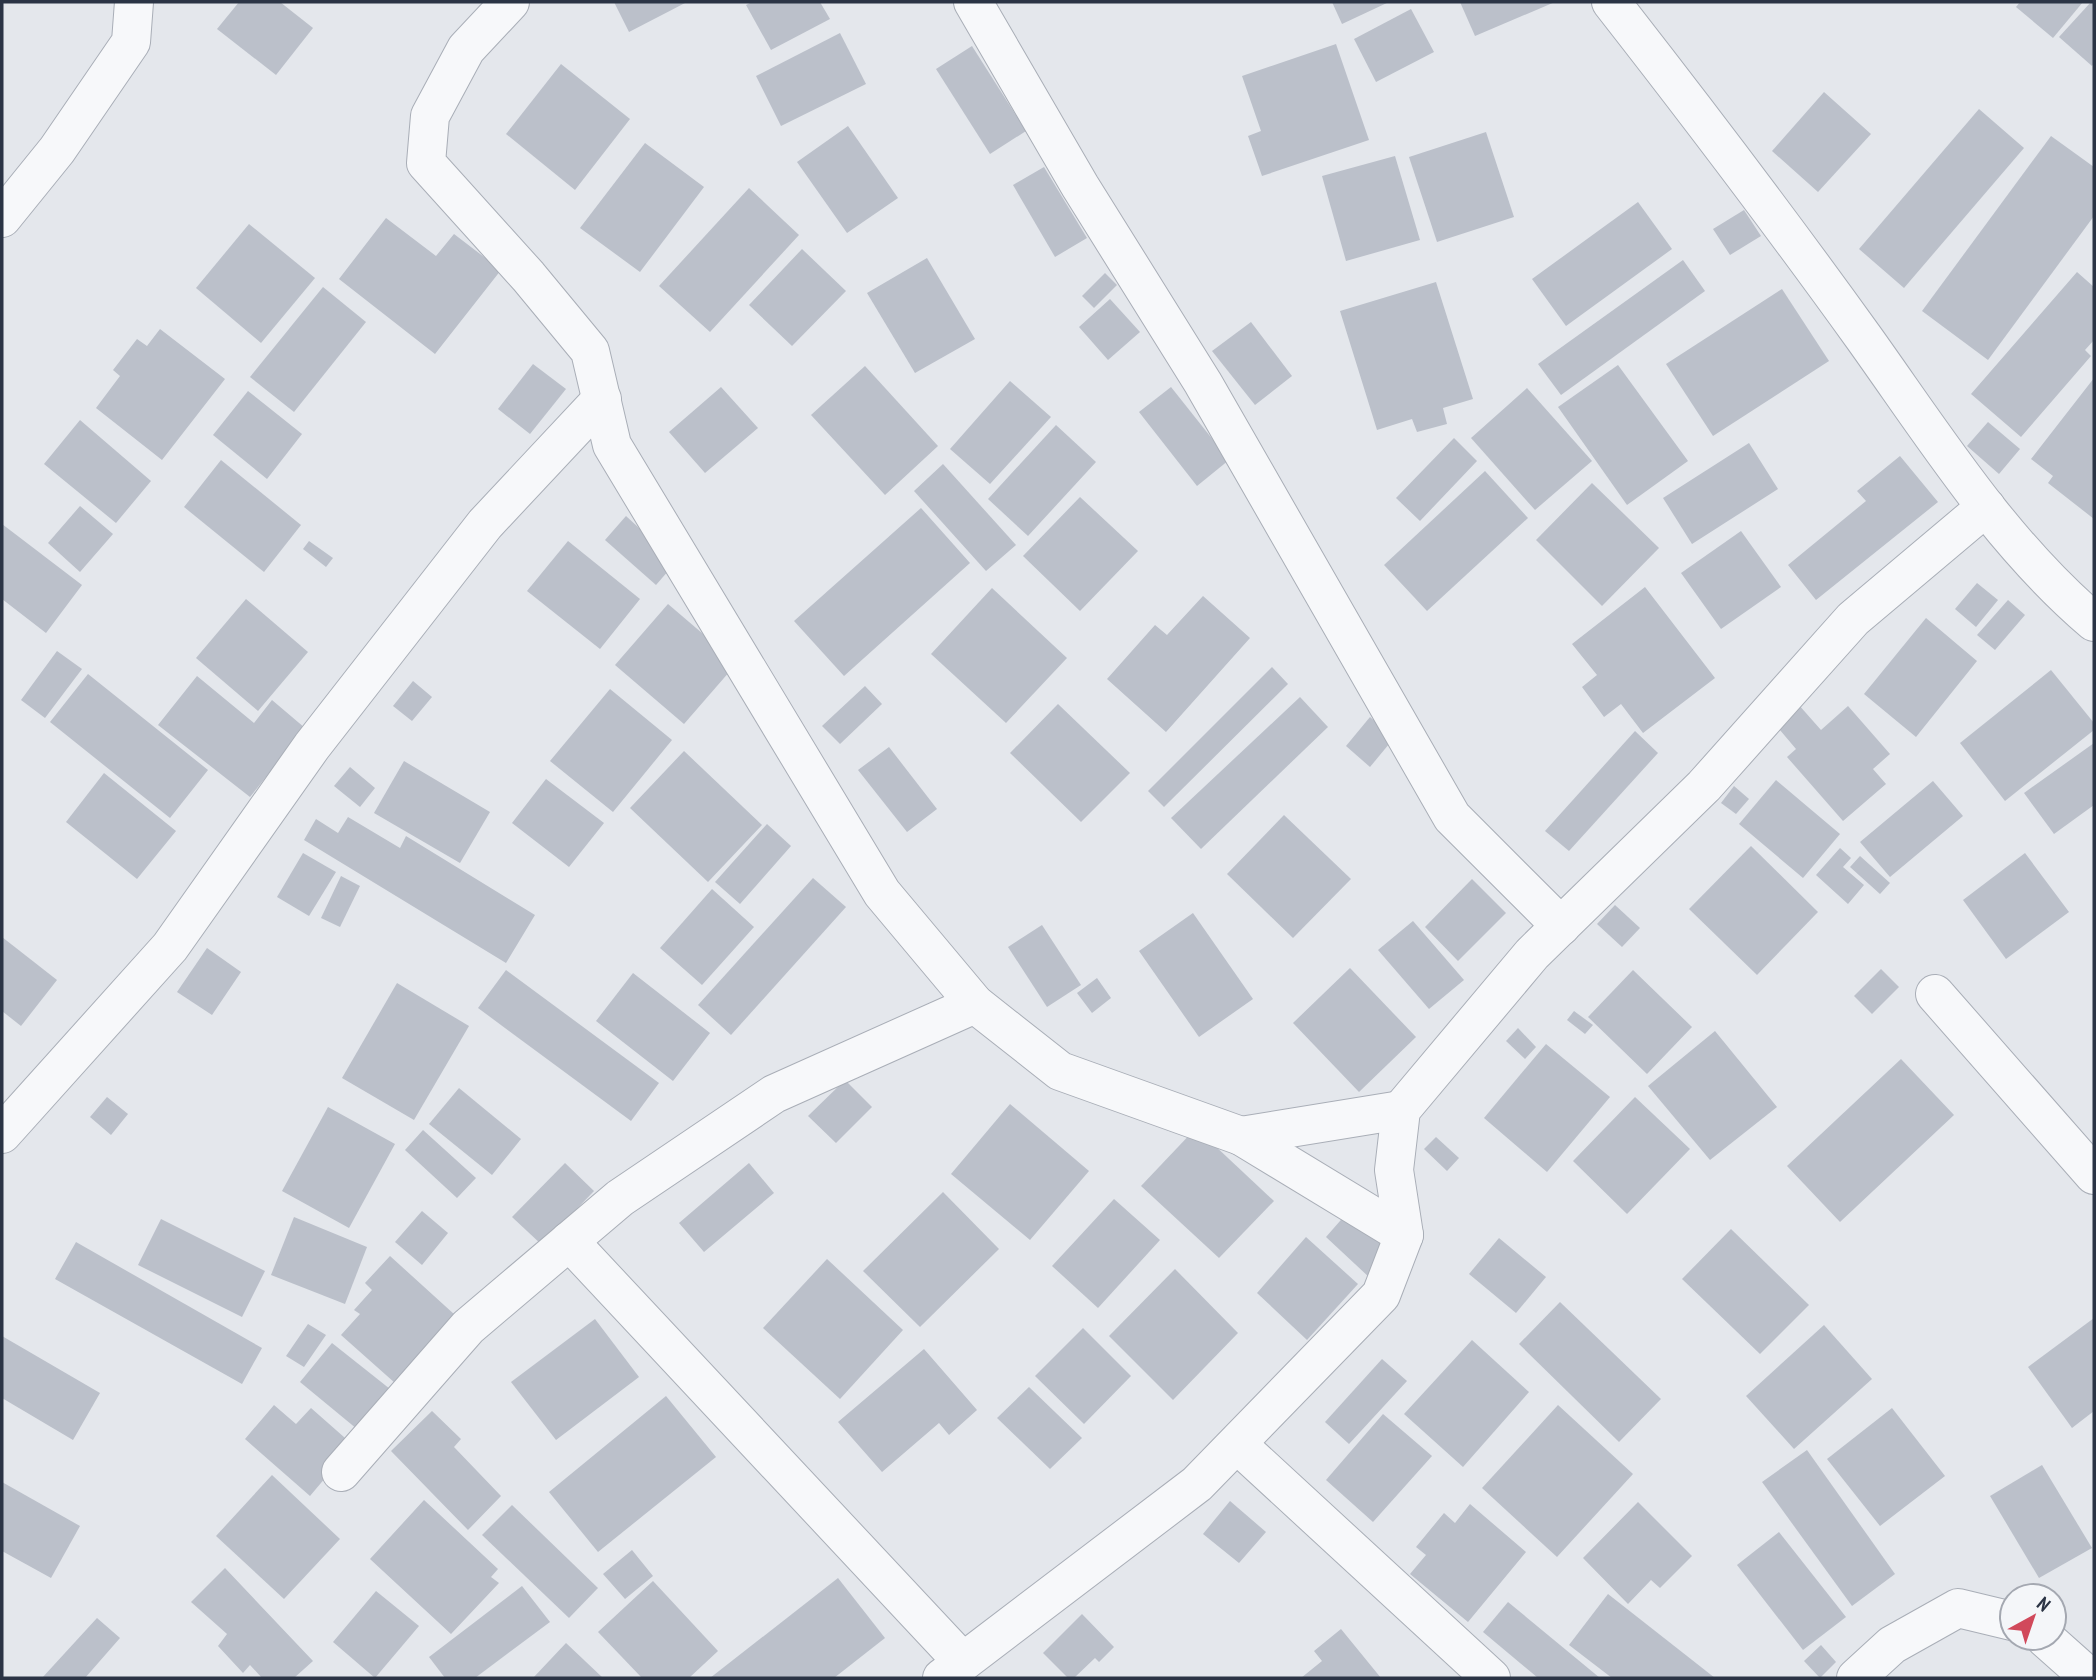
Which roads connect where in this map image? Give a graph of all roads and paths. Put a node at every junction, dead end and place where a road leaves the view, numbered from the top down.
1 (134, 2) edge
2 (510, 2) edge
3 (973, 2) edge
4 (1611, 2) edge
5 (2, 218) edge
6 (601, 399) junction
7 (1986, 507) junction
8 (2094, 622) edge
9 (1561, 926) junction
10 (1935, 995) dead end
11 (975, 1004) junction
12 (1401, 1110) junction
13 (2, 1134) edge
14 (1241, 1136) junction
15 (2094, 1175) edge
16 (1405, 1235) junction
17 (569, 1241) junction
18 (1237, 1444) junction
19 (341, 1472) dead end
20 (1998, 1618) edge
21 (2061, 1652) edge
22 (953, 1670) edge
23 (1491, 1678) edge
24 (1856, 1678) edge
25 (2091, 1678) edge

1 - 5 street
2 - 6 street
3 - 9 street
4 - 7 street
6 - 11 street
6 - 13 street
7 - 8 street
7 - 9 street
9 - 12 street
10 - 15 street
11 - 14 street
11 - 17 street
12 - 14 street
12 - 16 street
14 - 16 street
16 - 18 street
17 - 19 street
17 - 22 street
18 - 22 street
18 - 23 street
20 - 24 street
21 - 25 street

